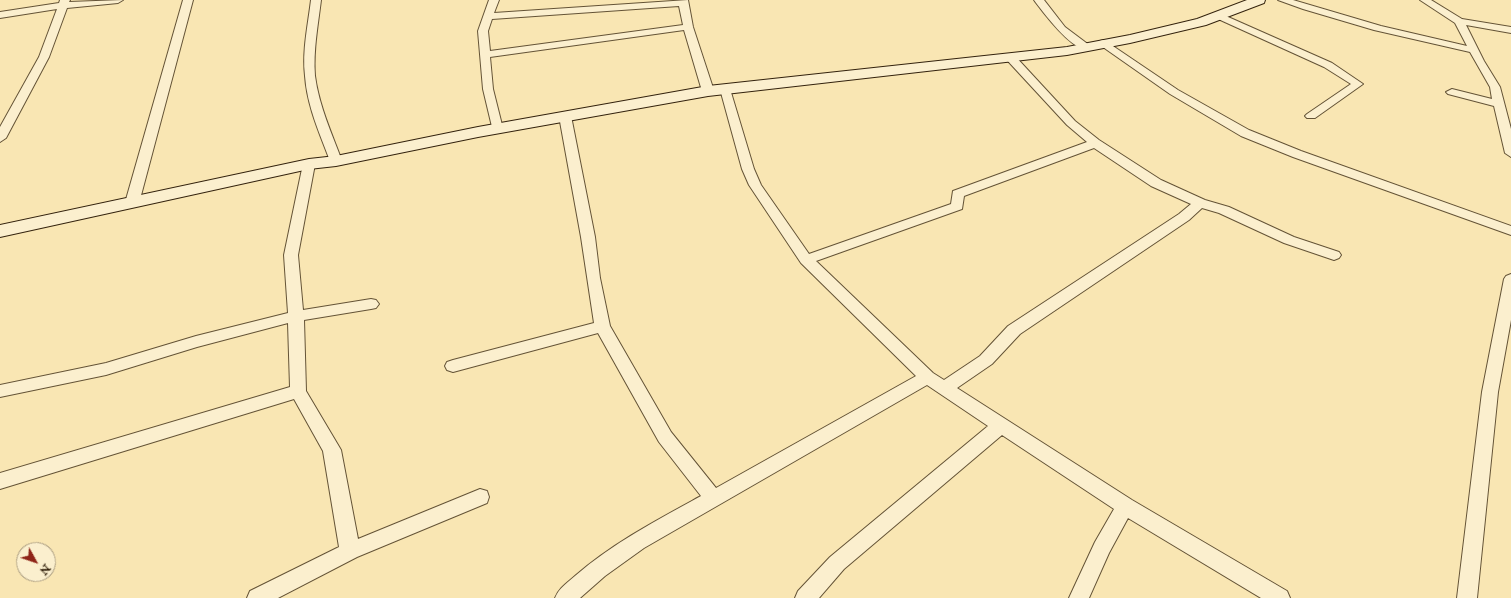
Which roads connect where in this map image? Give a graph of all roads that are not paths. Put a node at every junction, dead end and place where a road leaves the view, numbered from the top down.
1 (118, 0) edge
2 (188, 0) edge
3 (316, 0) edge
4 (494, 0) edge
5 (1039, 0) edge
6 (1259, 0) edge
7 (1282, 0) edge
8 (1425, 0) edge
9 (683, 2) edge
10 (65, 3) edge
11 (0, 15) edge
12 (489, 16) junction
13 (1219, 16) junction
14 (1459, 20) junction
15 (688, 26) junction
16 (1511, 30) edge
17 (1104, 43) junction
18 (1085, 47) junction
19 (1474, 50) junction
20 (485, 55) junction
21 (1010, 57) junction
22 (725, 89) junction
23 (708, 91) junction
24 (1452, 92) dead end
25 (1499, 104) junction
26 (565, 116) junction
27 (1311, 116) dead end
28 (497, 129) junction
29 (0, 138) edge
30 (1095, 143) junction
31 (1511, 153) edge
32 (336, 161) junction
33 (309, 164) junction
34 (132, 202) junction
35 (1200, 203) junction
36 (0, 231) edge
37 (1511, 231) edge
38 (1334, 255) dead end
39 (806, 260) junction
40 (1511, 279) edge
41 (371, 304) dead end
42 (296, 316) junction
43 (602, 326) junction
44 (452, 366) dead end
45 (927, 377) junction
46 (944, 388) junction
47 (0, 391) edge
48 (298, 391) junction
49 (1001, 425) junction
50 (0, 481) edge
51 (480, 498) dead end
52 (714, 499) junction
53 (1125, 506) junction
54 (350, 551) junction
55 (257, 598) edge
56 (565, 598) edge
57 (805, 598) edge
58 (1079, 598) edge
59 (1280, 598) edge
60 (1467, 598) edge

1 - 10 street
2 - 34 street
3 - 32 street
4 - 12 street
5 - 18 street
6 - 13 street
7 - 19 street
8 - 14 street
9 - 12 street
9 - 15 street
10 - 11 street
10 - 29 street
12 - 20 street
13 - 17 street
13 - 27 street
14 - 16 street
14 - 19 street
15 - 20 street
15 - 23 street
17 - 18 street
17 - 37 street
18 - 21 street
19 - 25 street
20 - 28 street
21 - 22 street
21 - 30 street
22 - 23 street
22 - 39 street
23 - 26 street
24 - 25 street
25 - 31 street
26 - 28 street
26 - 43 street
28 - 32 street
30 - 35 street
30 - 39 street
32 - 33 street
33 - 34 street
33 - 42 street
34 - 36 street
35 - 38 street
35 - 46 street
39 - 45 street
40 - 60 street
41 - 42 street
42 - 47 street
42 - 48 street
43 - 44 street
43 - 52 street
45 - 46 street
45 - 52 street
46 - 49 street
48 - 50 street
48 - 54 street
49 - 53 street
49 - 57 street
51 - 54 street
52 - 56 street
53 - 58 street
53 - 59 street
54 - 55 street

